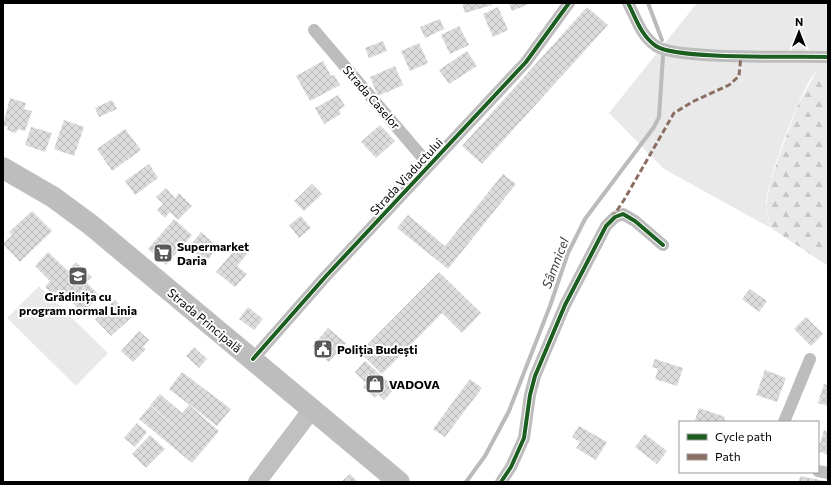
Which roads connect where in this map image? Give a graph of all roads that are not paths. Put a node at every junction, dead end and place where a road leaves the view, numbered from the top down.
1 (570, 3) edge
2 (628, 3) edge
3 (314, 30) dead end
4 (828, 57) edge
5 (429, 165) junction
6 (3, 168) edge
7 (662, 245) dead end
8 (253, 359) junction
9 (810, 359) dead end
10 (313, 408) junction
11 (784, 421) edge
12 (257, 482) edge
13 (399, 482) edge
14 (501, 482) edge

1 - 5 street, Strada Viaductului
2 - 4 street
3 - 5 street, Strada Caselor
5 - 8 street, Strada Viaductului
6 - 8 highway, Strada Principală
7 - 14 street
8 - 10 highway, Strada Principală
9 - 11 street
10 - 12 main road
10 - 13 highway, Strada Principală

